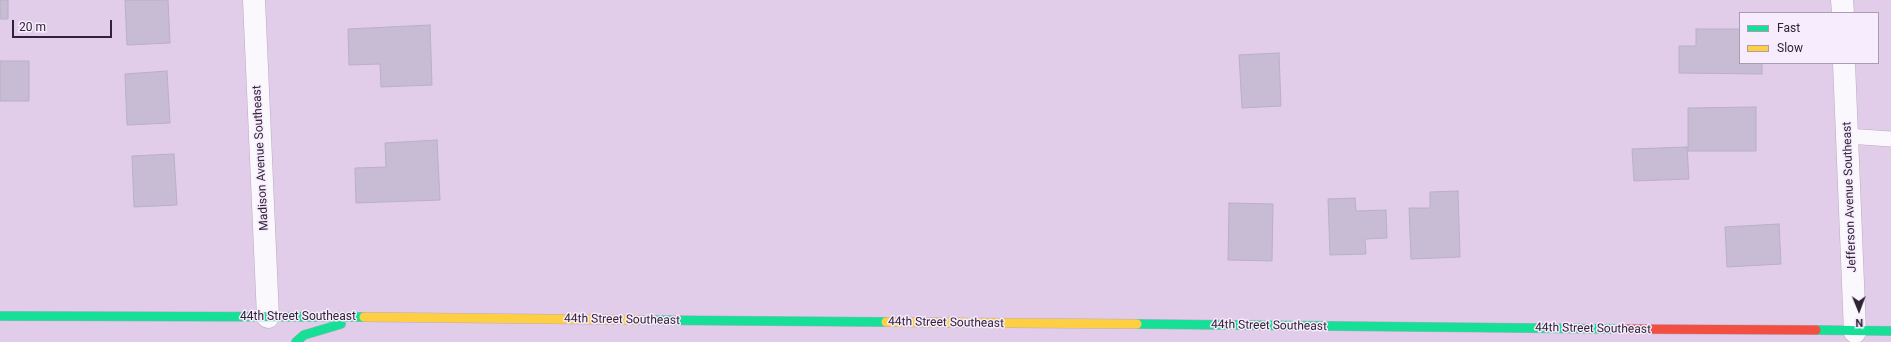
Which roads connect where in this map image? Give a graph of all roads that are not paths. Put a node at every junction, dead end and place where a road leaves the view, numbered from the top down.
1 (254, 0) edge
2 (1842, 0) edge
3 (1842, 12) edge
4 (1844, 64) edge
5 (1847, 136) junction
6 (1891, 139) edge
7 (0, 316) edge
8 (268, 317) junction
9 (365, 317) junction
10 (1891, 331) edge
11 (1853, 337) edge
12 (296, 342) edge

1 - 8 street, Madison Avenue Southeast
2 - 3 street
4 - 5 street, Jefferson Avenue Southeast
5 - 6 lane
5 - 11 street, Jefferson Avenue Southeast
7 - 8 main road, 44th Street Southeast
8 - 9 main road, 44th Street Southeast
9 - 11 main road, 44th Street Southeast
9 - 12 main road
10 - 11 main road, 44th Street Southeast

